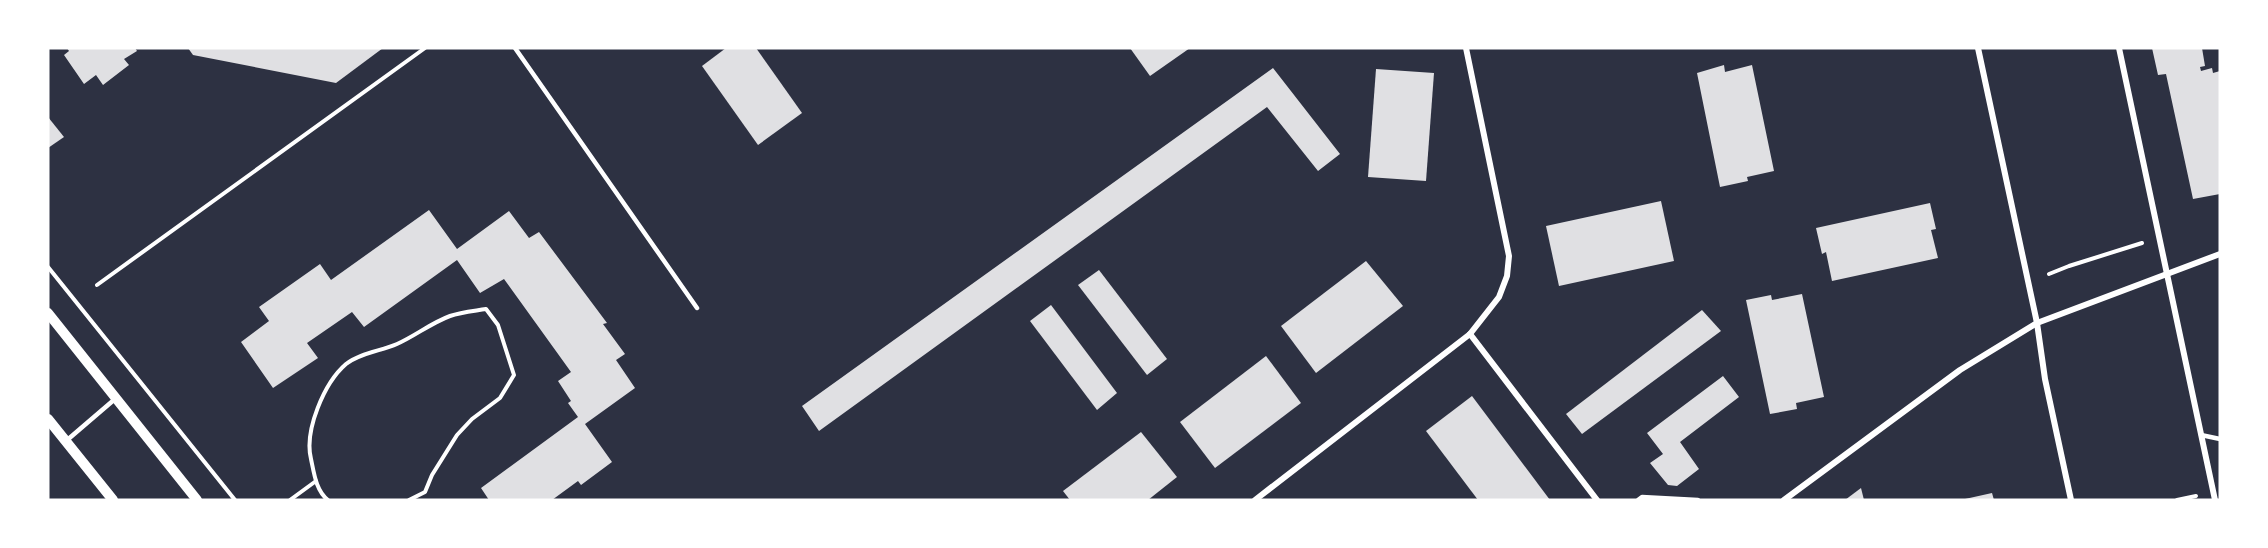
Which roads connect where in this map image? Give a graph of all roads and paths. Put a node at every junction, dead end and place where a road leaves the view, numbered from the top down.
1 (425, 48) edge
2 (515, 48) edge
3 (1466, 48) edge
4 (1978, 48) edge
5 (2119, 48) edge
6 (2136, 246) dead end
7 (2220, 254) edge
8 (48, 267) edge
9 (2049, 274) dead end
10 (2168, 274) junction
11 (98, 285) dead end
12 (697, 308) dead end
13 (48, 313) edge
14 (2037, 323) junction
15 (1470, 334) junction
16 (115, 399) junction
17 (48, 418) edge
18 (2201, 435) junction
19 (2220, 439) edge
20 (66, 441) junction
21 (316, 481) junction
22 (2197, 496) dead end
23 (113, 500) edge
24 (197, 500) edge
25 (235, 500) edge
26 (290, 500) edge
27 (328, 500) edge
28 (409, 500) edge
29 (1255, 500) edge
30 (1597, 500) edge
31 (1638, 500) edge
32 (1698, 500) edge
33 (1784, 500) edge
34 (2071, 500) edge
35 (2177, 500) edge
36 (2215, 500) edge

1 - 11 path
2 - 12 lane
3 - 15 street
4 - 14 street
5 - 10 street
6 - 9 path
7 - 10 street
8 - 25 path
10 - 14 street
10 - 18 street
13 - 16 street
14 - 33 street
14 - 34 street
15 - 29 street
15 - 30 street
16 - 20 lane
16 - 24 street
17 - 20 street
18 - 19 lane
18 - 36 street
20 - 23 street
21 - 26 path
21 - 27 path
21 - 28 path
22 - 35 path
31 - 32 lane

